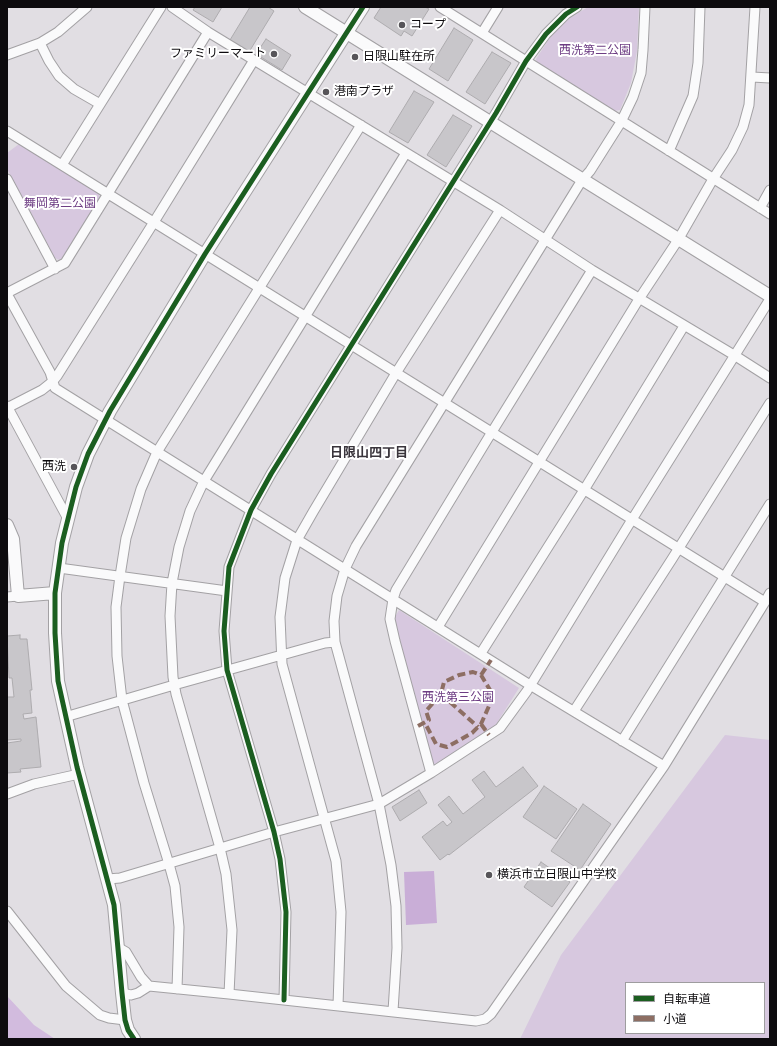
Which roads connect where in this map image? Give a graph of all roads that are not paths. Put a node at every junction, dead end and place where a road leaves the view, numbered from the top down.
1 (87, 7) edge
2 (161, 7) edge
3 (172, 7) edge
4 (304, 7) edge
5 (363, 7) edge
6 (440, 7) edge
7 (498, 7) edge
8 (577, 7) edge
9 (644, 7) edge
10 (700, 7) edge
11 (755, 7) edge
12 (208, 32) junction
13 (482, 33) junction
14 (347, 34) junction
15 (40, 43) junction
16 (7, 55) edge
17 (254, 60) junction
18 (526, 61) junction
19 (752, 77) junction
20 (770, 78) edge
21 (309, 92) junction
22 (100, 104) junction
23 (490, 122) junction
24 (621, 122) junction
25 (360, 125) junction
26 (7, 131) edge
27 (668, 150) junction
28 (406, 153) junction
29 (62, 165) junction
30 (7, 179) edge
31 (713, 179) junction
32 (582, 180) junction
33 (452, 182) junction
34 (770, 190) edge
35 (109, 194) junction
36 (760, 208) junction
37 (500, 210) junction
38 (770, 214) edge
39 (154, 222) junction
40 (546, 239) junction
41 (678, 240) junction
42 (205, 254) junction
43 (55, 269) junction
44 (592, 270) junction
45 (260, 288) junction
46 (7, 294) edge
47 (770, 298) edge
48 (639, 299) junction
49 (305, 316) junction
50 (684, 326) junction
51 (352, 345) junction
52 (734, 355) junction
53 (396, 373) junction
54 (770, 378) edge
55 (52, 382) junction
56 (770, 403) edge
57 (445, 404) junction
58 (7, 408) edge
59 (106, 421) junction
60 (492, 432) junction
61 (157, 452) junction
62 (539, 462) junction
63 (204, 482) junction
64 (584, 490) junction
65 (770, 504) edge
66 (251, 510) junction
67 (68, 519) junction
68 (632, 520) junction
69 (7, 525) edge
70 (297, 540) junction
71 (678, 549) junction
72 (59, 568) junction
73 (345, 569) junction
74 (120, 576) junction
75 (725, 577) junction
76 (172, 583) junction
77 (227, 591) junction
78 (770, 593) edge
79 (55, 594) junction
80 (13, 596) edge
81 (393, 599) junction
82 (766, 602) junction
83 (438, 626) junction
84 (334, 642) junction
85 (481, 653) junction
86 (280, 656) junction
87 (227, 670) junction
88 (174, 685) junction
89 (530, 685) junction
90 (122, 700) junction
91 (574, 711) junction
92 (65, 717) junction
93 (622, 741) junction
94 (664, 766) junction
95 (431, 773) junction
96 (79, 774) junction
97 (7, 794) edge
98 (379, 804) junction
99 (325, 819) junction
100 (274, 832) junction
101 (220, 848) junction
102 (169, 864) junction
103 (108, 879) junction
104 (7, 911) edge
105 (118, 948) junction
106 (149, 986) junction
107 (178, 989) junction
108 (122, 994) junction
109 (229, 994) junction
110 (284, 1000) junction
111 (338, 1006) junction
112 (393, 1011) junction
113 (125, 1020) junction
114 (134, 1039) edge

1 - 15 street
2 - 22 street
3 - 12 street
4 - 14 street
5 - 14 street
6 - 13 street
7 - 13 street
8 - 18 street
9 - 24 street
10 - 27 street
11 - 19 street
12 - 17 street
12 - 35 street
13 - 18 street
14 - 21 street
14 - 23 street
15 - 16 street
15 - 22 street
17 - 21 street
17 - 39 street
18 - 23 street
18 - 24 street
19 - 20 street
19 - 31 street
21 - 25 street
21 - 42 street
22 - 29 street
23 - 32 street
23 - 33 street
24 - 27 street
24 - 32 street
25 - 28 street
25 - 45 street
26 - 29 street
27 - 31 street
28 - 33 street
28 - 49 street
29 - 35 street
30 - 43 street
31 - 36 street
31 - 41 street
32 - 40 street
32 - 41 street
33 - 37 street
33 - 51 street
34 - 36 street
35 - 39 street
35 - 43 street
36 - 38 street
37 - 40 street
37 - 53 street
39 - 42 street
39 - 55 street
40 - 44 street
40 - 57 street
41 - 47 street
41 - 48 street
42 - 45 street
42 - 59 street
43 - 46 street
44 - 48 street
44 - 60 street
45 - 49 street
45 - 61 street
46 - 55 street
47 - 52 street
48 - 50 street
48 - 62 street
49 - 51 street
49 - 63 street
50 - 52 street
50 - 64 street
51 - 53 street
51 - 66 street
52 - 54 street
52 - 68 street
53 - 57 street
53 - 70 street
55 - 58 street
55 - 59 street
56 - 71 street
57 - 60 street
57 - 73 street
58 - 67 street
59 - 61 street
59 - 67 street
60 - 62 street
60 - 81 street
61 - 63 street
61 - 74 street
62 - 64 street
62 - 83 street
63 - 66 street
63 - 76 street
64 - 68 street
64 - 85 street
65 - 75 street
66 - 70 street
66 - 77 street
67 - 72 street
68 - 71 street
68 - 89 street
69 - 80 street
70 - 73 street
70 - 86 street
71 - 75 street
71 - 91 street
72 - 74 street
72 - 79 street
73 - 81 street
73 - 84 street
74 - 76 street
74 - 90 street
75 - 82 street
75 - 93 street
76 - 77 street
76 - 88 street
77 - 87 street
78 - 82 street
79 - 80 street
79 - 92 street
81 - 83 street
81 - 95 street
82 - 94 street
83 - 85 street
84 - 86 street
84 - 98 street
85 - 89 street
86 - 87 street
86 - 99 street
87 - 88 street
87 - 100 street
88 - 90 street
88 - 101 street
89 - 91 street
89 - 95 street
90 - 92 street
90 - 102 street
91 - 93 street
92 - 96 street
93 - 94 street
94 - 112 street
95 - 98 street
96 - 97 street
96 - 103 street
98 - 99 street
98 - 112 street
99 - 100 street
99 - 111 street
100 - 101 street
100 - 110 street
101 - 102 street
101 - 109 street
102 - 103 street
102 - 107 street
103 - 105 street
104 - 113 street
105 - 106 street
105 - 108 street
106 - 107 street
106 - 108 street
107 - 109 street
108 - 113 street
109 - 110 street
110 - 111 street
111 - 112 street
113 - 114 street

